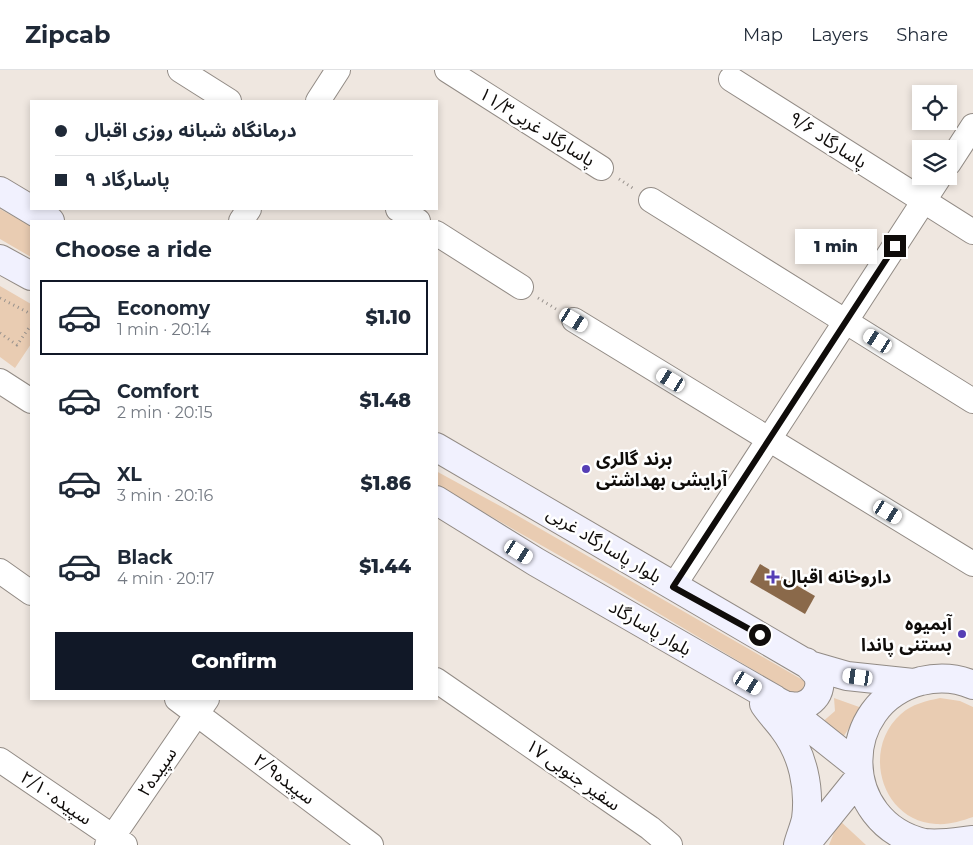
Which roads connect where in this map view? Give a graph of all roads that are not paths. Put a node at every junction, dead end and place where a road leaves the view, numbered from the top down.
1 (180, 70) edge
2 (338, 70) edge
3 (447, 70) edge
4 (731, 79) dead end
5 (227, 100) edge
6 (319, 100) edge
7 (973, 126) edge
8 (957, 151) edge
9 (601, 168) road end
10 (934, 185) edge
11 (0, 191) edge
12 (651, 200) road end
13 (924, 202) junction
14 (30, 209) edge
15 (32, 210) edge
16 (400, 210) edge
17 (48, 220) edge
18 (416, 220) edge
19 (973, 232) edge
20 (438, 234) edge
21 (0, 260) edge
22 (30, 275) edge
23 (521, 287) road end
24 (574, 320) road end
25 (846, 321) junction
26 (0, 381) edge
27 (29, 392) edge
28 (973, 401) edge
29 (769, 440) junction
30 (438, 448) edge
31 (438, 501) edge
32 (973, 564) edge
33 (0, 571) edge
34 (673, 587) junction
35 (30, 592) edge
36 (806, 662) junction
37 (973, 666) edge
38 (945, 678) junction
39 (438, 681) edge
40 (748, 683) junction
41 (913, 683) junction
42 (973, 685) edge
43 (774, 699) junction
44 (181, 700) edge
45 (202, 706) edge
46 (0, 760) edge
47 (858, 772) junction
48 (115, 842) edge
49 (958, 843) edge
50 (371, 845) edge
51 (670, 845) edge
52 (798, 845) edge
53 (805, 845) edge

1 - 5 street
2 - 6 street
3 - 9 street, پاسارگاد غربی۱۱/۳
4 - 13 street, پاسارگاد ۹/۶
7 - 8 street
10 - 13 street
11 - 14 main road
12 - 25 street
13 - 19 street, پاسارگاد ۹/۶
13 - 25 street
15 - 17 main road
16 - 18 street
20 - 23 street
21 - 22 main road
24 - 29 street
25 - 28 street
25 - 29 street
26 - 27 street
29 - 32 street
29 - 34 street
30 - 34 main road, بلوار پاسارگاد غربی
31 - 40 main road, بلوار پاسارگاد
33 - 35 street
34 - 36 main road, بلوار پاسارگاد غربی
36 - 41 main road, بلوار پاسارگاد غربی
36 - 43 main road
37 - 38 main road
38 - 41 main road
38 - 42 main road
39 - 51 street, سفیر جنوبی ۱۷
40 - 43 main road, بلوار پاسارگاد
40 - 52 main road
41 - 47 main road
43 - 47 main road, بلوار پاسارگاد
44 - 45 street, سپیده۲/۹
45 - 48 street, سپیده۲
45 - 50 street, سپیده۲/۹
46 - 48 street, سپیده۲/۱۰
47 - 49 main road
47 - 53 main road

